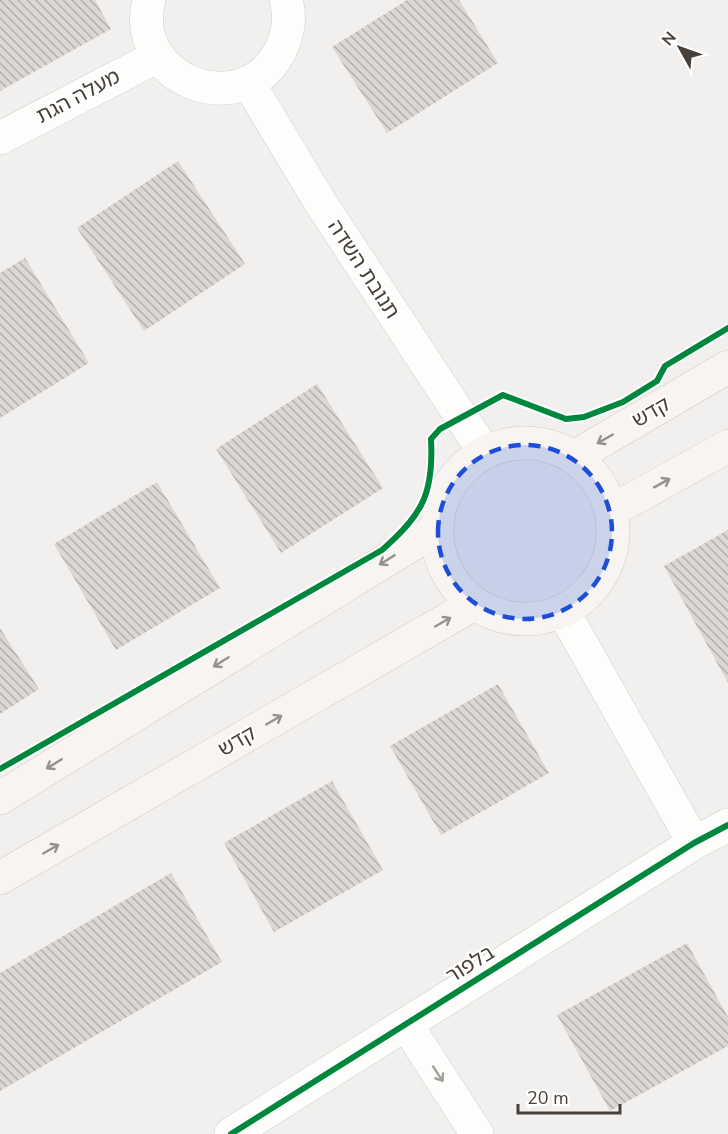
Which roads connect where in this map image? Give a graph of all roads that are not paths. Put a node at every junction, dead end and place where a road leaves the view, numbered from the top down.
1 (149, 0) edge
2 (286, 0) edge
3 (158, 56) junction
4 (248, 82) junction
5 (0, 138) edge
6 (728, 367) edge
7 (728, 446) edge
8 (484, 453) junction
9 (574, 457) junction
10 (611, 511) junction
11 (436, 530) junction
12 (474, 604) junction
13 (563, 611) junction
14 (0, 798) edge
15 (728, 825) edge
16 (694, 843) junction
17 (0, 878) edge
18 (406, 1024) junction
19 (231, 1134) edge
20 (477, 1134) edge

1 - 3 street
2 - 4 street
3 - 4 street
3 - 5 street, מעלה הגת
4 - 8 street, תנובת השדה
6 -> 9 main road, קדש
10 -> 7 main road
8 - 9 main road
8 - 11 main road
9 - 10 main road
10 - 13 main road
11 - 12 main road
11 -> 14 main road
12 - 13 main road
17 -> 12 main road, קדש
13 - 16 street
15 - 16 street, בלפור
16 - 18 street, בלפור
18 - 19 street, בלפור
18 -> 20 street

